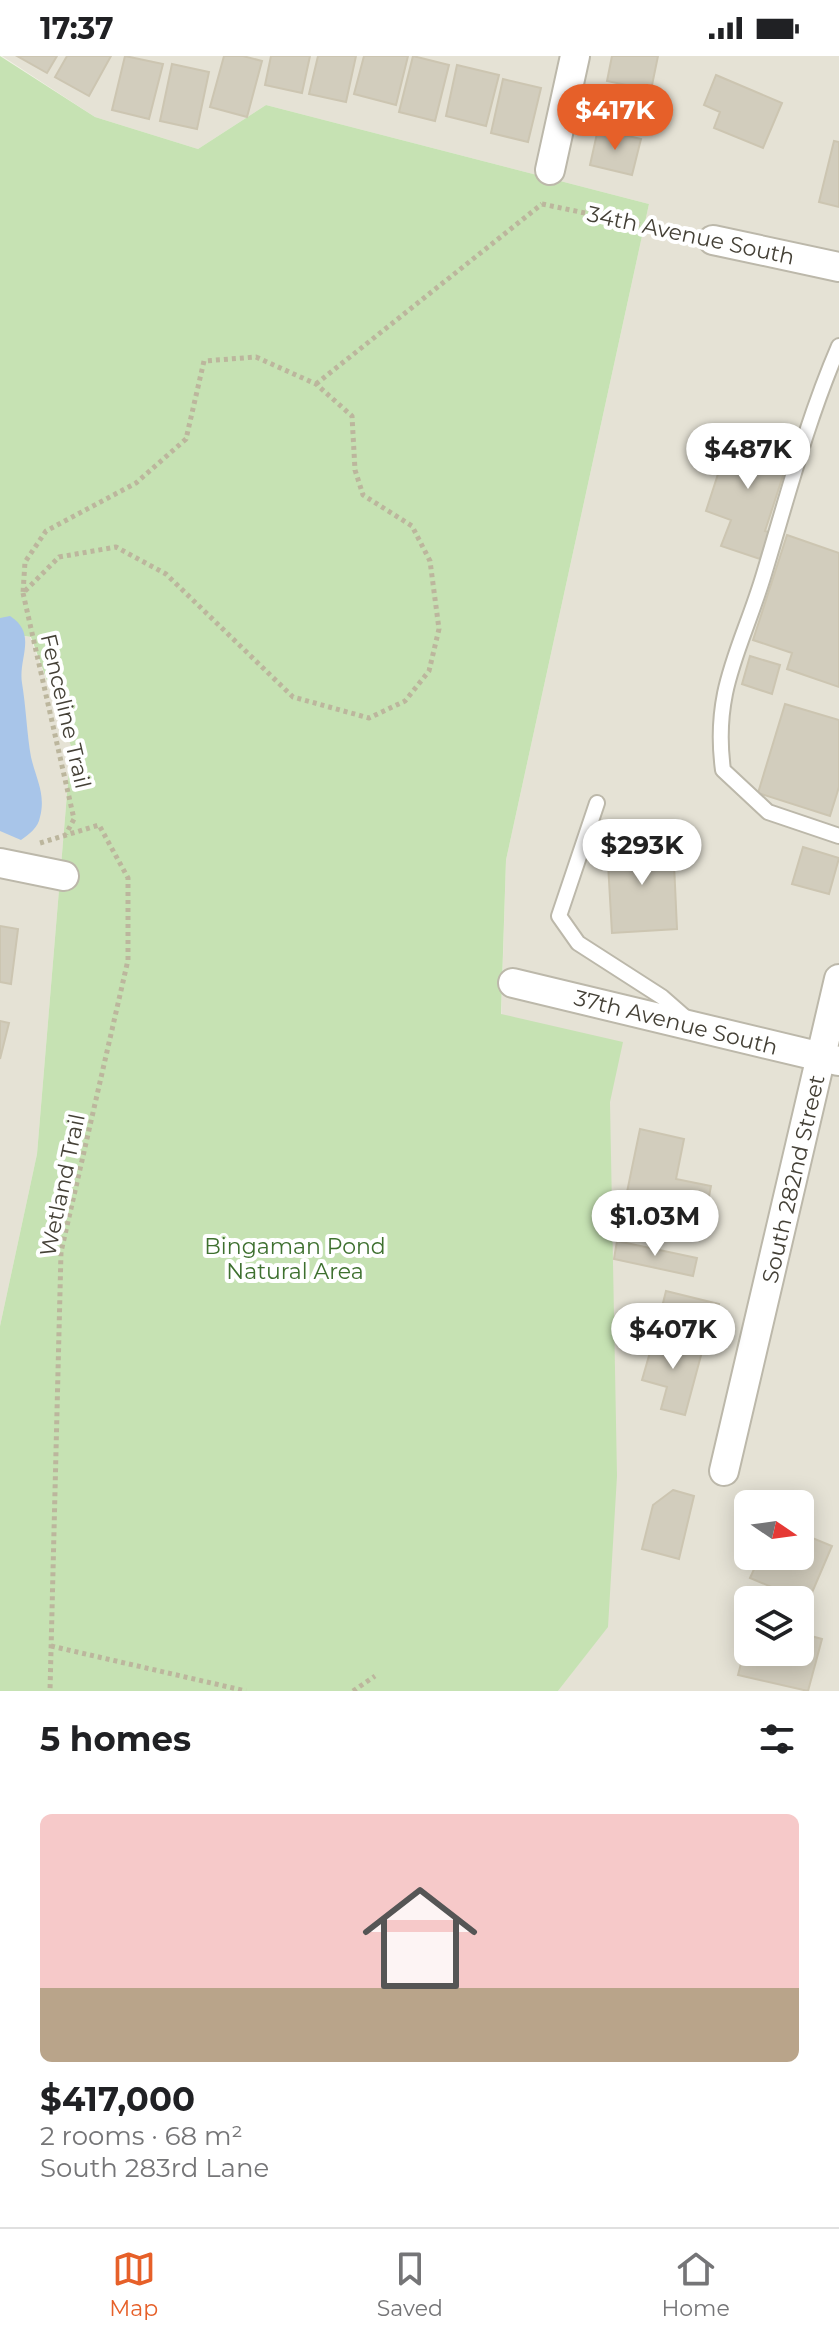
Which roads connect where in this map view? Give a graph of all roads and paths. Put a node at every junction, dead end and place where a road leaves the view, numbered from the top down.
1 (575, 56) edge
2 (550, 170) dead end
3 (713, 240) joint
4 (839, 267) edge
5 (839, 346) edge
6 (316, 384) junction
7 (23, 593) junction
8 (597, 803) dead end
9 (65, 835) joint
10 (839, 836) edge
11 (0, 863) edge
12 (64, 876) dead end
13 (839, 979) edge
14 (513, 983) dead end
15 (695, 1026) junction
16 (830, 1059) edge
17 (724, 1471) dead end
18 (51, 1646) junction
19 (375, 1676) dead end
20 (50, 1691) edge
21 (246, 1691) edge
22 (353, 1691) edge

1 - 2 street
3 - 4 street, 34th Avenue South
3 - 6 path, 34th Avenue South
5 - 10 lane
6 - 7 path
6 - 7 path
7 - 9 path, Fenceline Trail
8 - 15 lane
9 - 18 path, Wetland Trail
11 - 12 street
13 - 16 street, South 282nd Street
14 - 15 street, 37th Avenue South
15 - 16 street, 37th Avenue South
16 - 17 street, South 282nd Street
18 - 20 path
18 - 21 path
19 - 22 path

